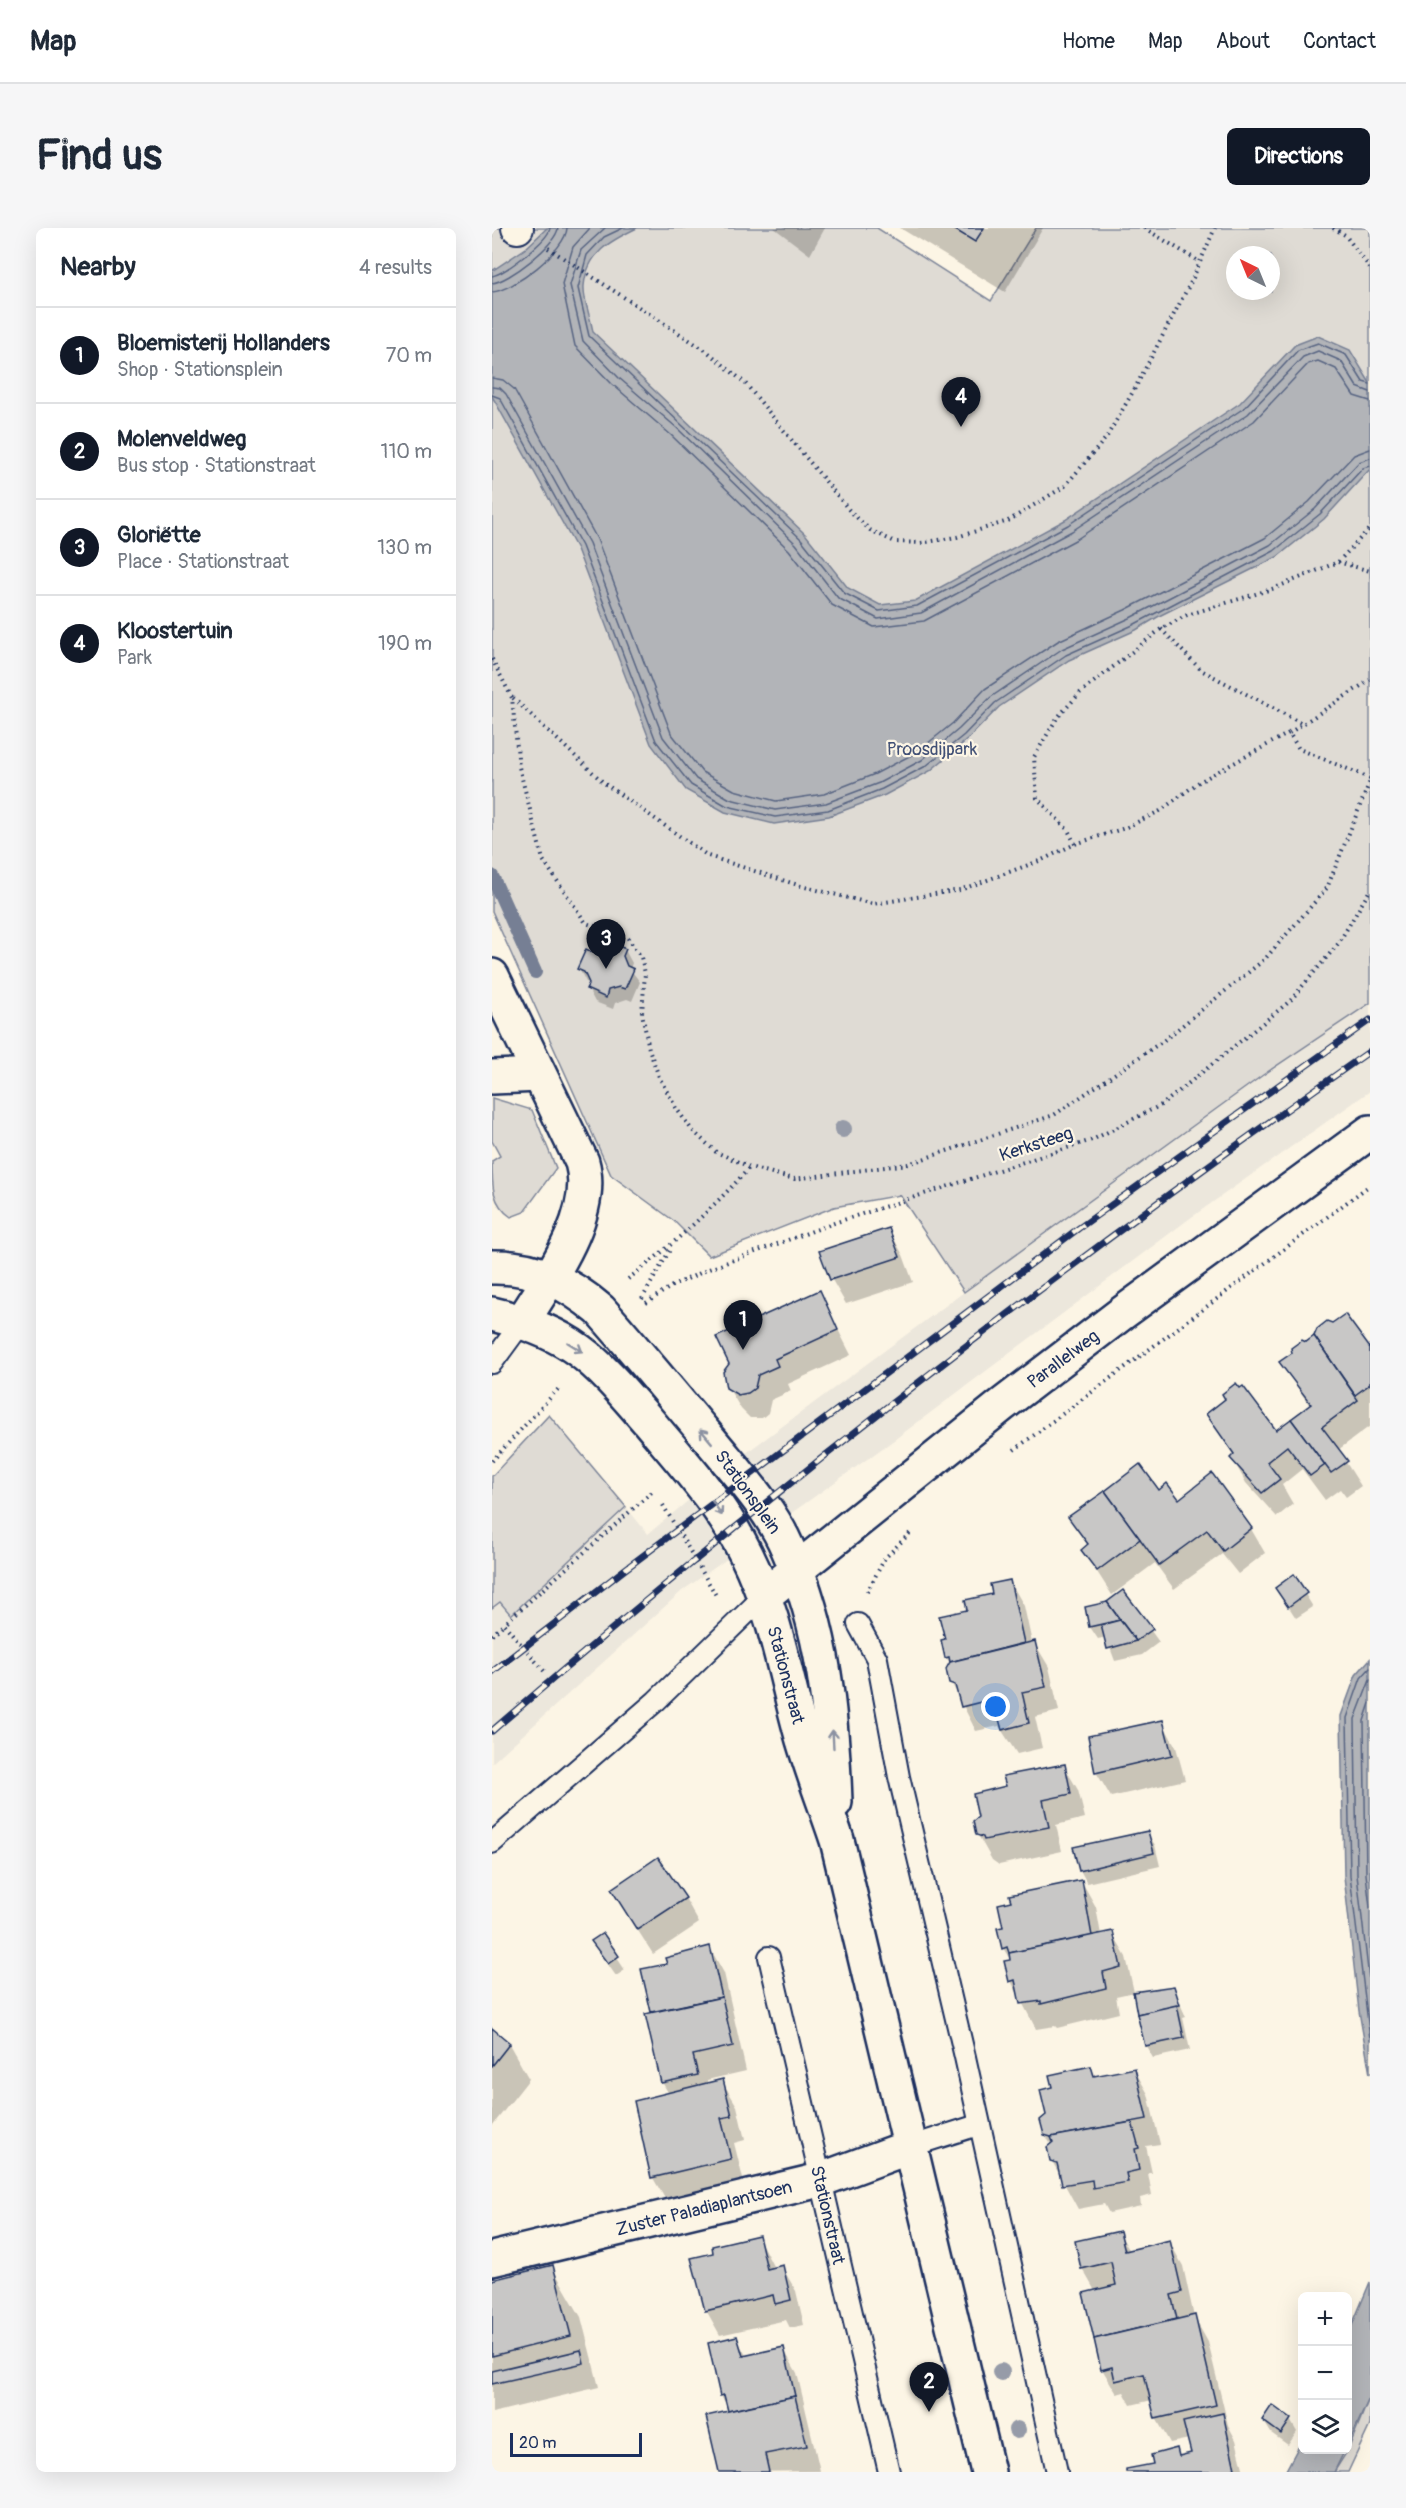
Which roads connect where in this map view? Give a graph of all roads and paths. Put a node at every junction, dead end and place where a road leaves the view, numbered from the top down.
1 (1144, 228) edge
2 (1215, 228) edge
3 (1333, 228) edge
4 (546, 247) dead end
5 (1200, 262) junction
6 (1370, 268) edge
7 (1370, 528) edge
8 (1338, 562) junction
9 (1370, 572) edge
10 (1161, 629) junction
11 (492, 659) edge
12 (1370, 680) edge
13 (512, 698) junction
14 (1304, 724) junction
15 (1289, 734) junction
16 (1370, 779) edge
17 (1075, 844) junction
18 (1370, 890) edge
19 (492, 976) edge
20 (539, 1075) junction
21 (492, 1077) edge
22 (1370, 1132) edge
23 (750, 1167) junction
24 (1370, 1185) edge
25 (672, 1246) junction
26 (492, 1267) edge
27 (550, 1277) junction
28 (628, 1279) dead end
29 (507, 1318) edge
30 (495, 1361) edge
31 (569, 1394) dead end
32 (1007, 1455) dead end
33 (492, 1461) edge
34 (646, 1482) dead end
35 (653, 1491) junction
36 (916, 1528) dead end
37 (885, 1558) dead end
38 (797, 1571) junction
39 (764, 1596) junction
40 (504, 1624) junction
41 (858, 1624) dead end
42 (732, 1625) junction
43 (492, 1635) edge
44 (544, 1671) dead end
45 (837, 1840) junction
46 (492, 1843) edge
47 (769, 1957) dead end
48 (978, 2125) junction
49 (912, 2146) junction
50 (820, 2180) junction
51 (492, 2259) edge
52 (889, 2472) edge
53 (988, 2472) edge
54 (1057, 2472) edge

1 - 5 path
2 - 5 path
3 - 6 path
4 - 5 path
7 - 8 path
8 - 9 path
8 - 10 path
10 - 14 path
10 - 17 path
11 - 13 path
12 - 14 path
13 - 17 path
13 - 23 path
14 - 15 path
15 - 16 path
15 - 17 path
16 - 23 path
18 - 25 path, Kerksteeg
19 - 20 street
20 - 21 street
20 - 27 street
22 - 38 street, Parallelweg
23 - 25 path
24 - 32 path
25 - 28 path
26 - 27 street, Stationsplein
27 - 29 street
38 -> 27 street, Stationsplein
29 - 30 lane
29 -> 39 street, Stationstraat
31 - 33 path
34 - 35 path
35 - 40 path
35 - 42 path
36 - 37 path
38 - 39 street, Parallelweg
45 -> 38 street, Stationsplein
39 - 42 lane
39 - 45 street, Stationstraat
40 - 43 path
40 - 44 path
41 - 48 lane
42 - 46 lane
45 - 49 street, Stationstraat
47 - 50 lane, Stationstraat
48 - 49 lane
48 - 54 lane
49 - 50 street, Zuster Paladiaplantsoen
49 - 53 street, Stationstraat
50 - 51 street, Zuster Paladiaplantsoen
50 - 52 lane, Stationstraat

